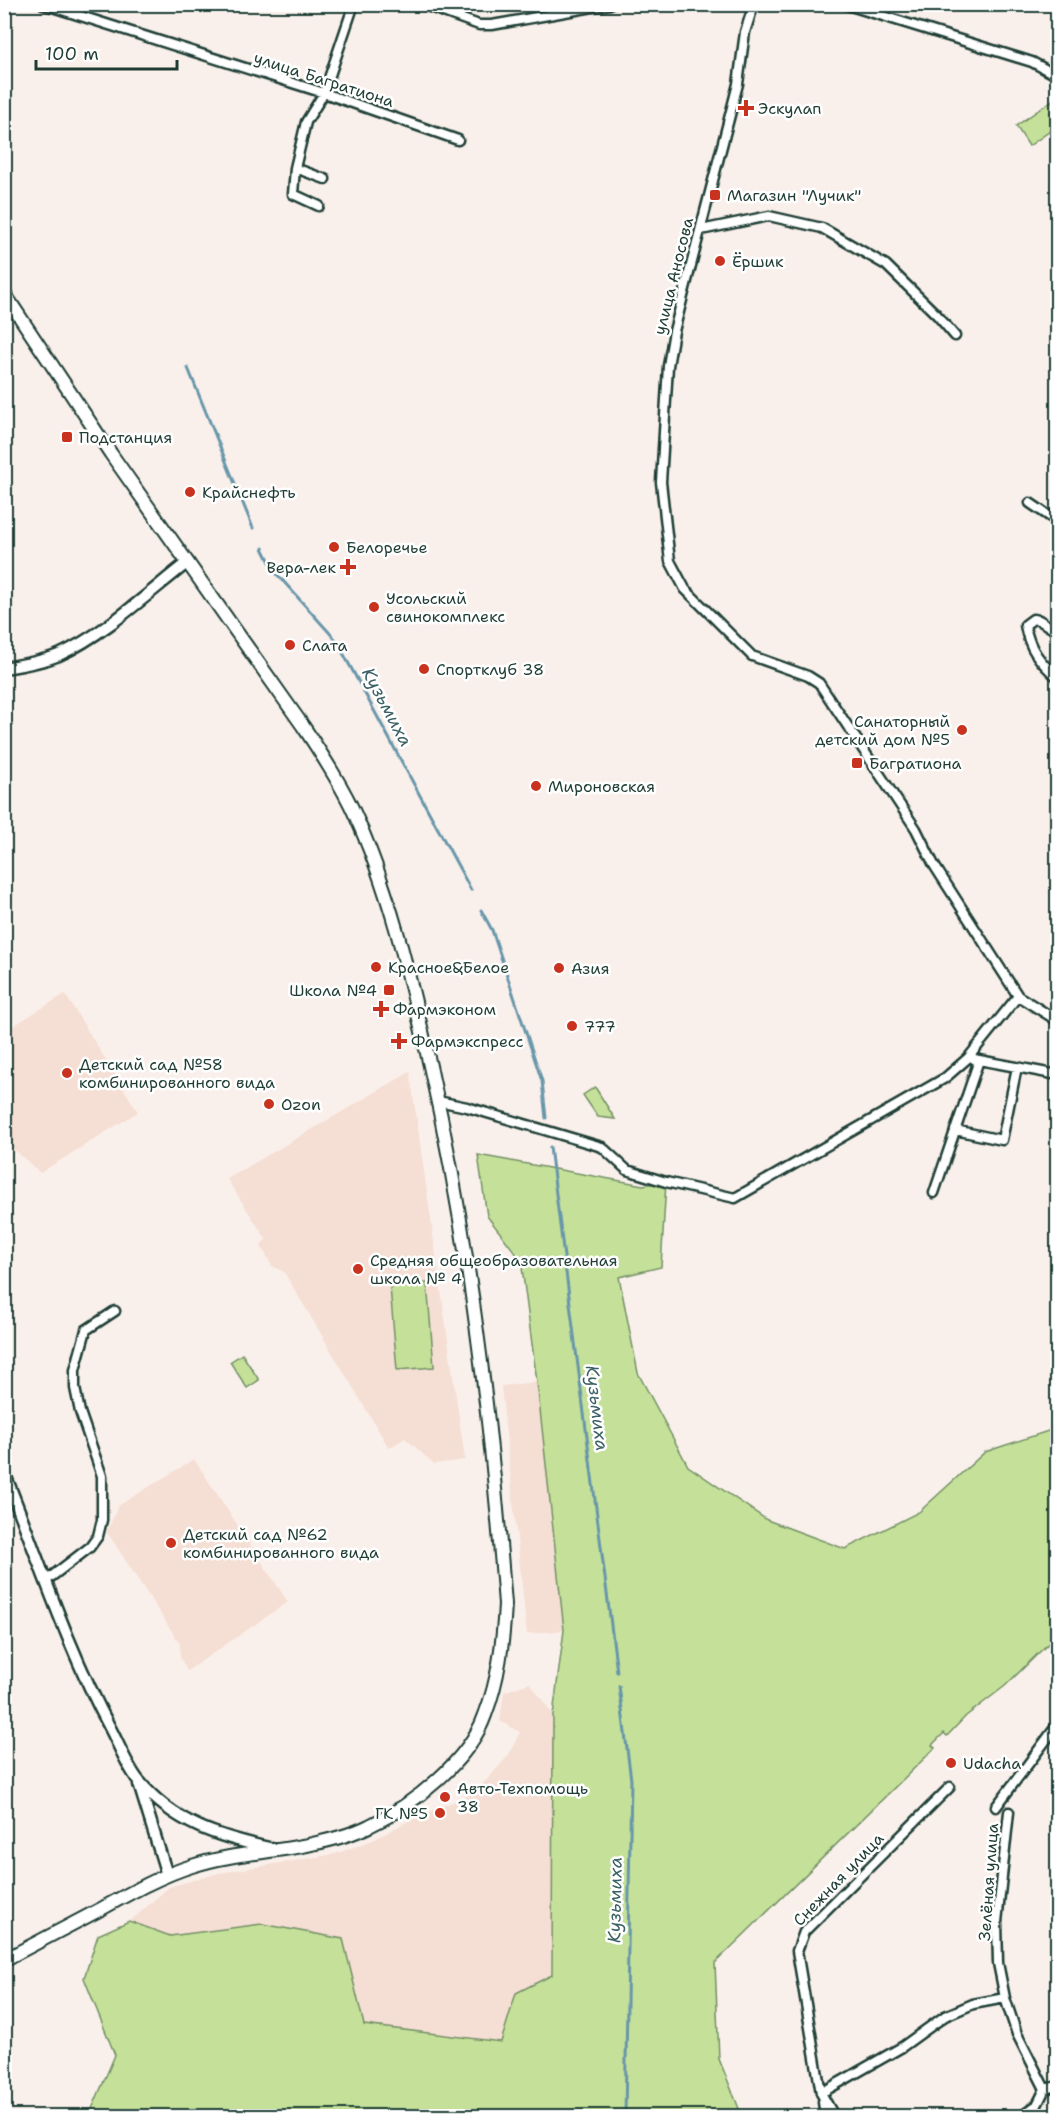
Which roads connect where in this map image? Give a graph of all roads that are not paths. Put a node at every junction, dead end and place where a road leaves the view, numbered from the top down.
1 (43, 4) edge
2 (354, 4) edge
3 (422, 4) edge
4 (610, 4) edge
5 (754, 4) edge
6 (844, 4) edge
7 (1058, 76) edge
8 (324, 93) junction
9 (458, 140) dead end
10 (295, 168) junction
11 (324, 179) dead end
12 (319, 206) dead end
13 (701, 230) junction
14 (4, 293) edge
15 (955, 336) dead end
16 (1030, 503) dead end
17 (1058, 522) edge
18 (188, 562) junction
19 (1058, 632) edge
20 (4, 668) edge
21 (1058, 678) edge
22 (1018, 996) junction
23 (1058, 1022) edge
24 (968, 1058) junction
25 (979, 1060) junction
26 (1017, 1067) junction
27 (1058, 1075) edge
28 (438, 1101) junction
29 (956, 1130) junction
30 (934, 1193) dead end
31 (115, 1311) dead end
32 (4, 1472) edge
33 (47, 1580) junction
34 (1058, 1724) edge
35 (137, 1779) junction
36 (950, 1787) dead end
37 (996, 1807) dead end
38 (1009, 1812) dead end
39 (277, 1850) junction
40 (167, 1875) junction
41 (4, 1960) edge
42 (1005, 1998) junction
43 (1058, 2086) edge
44 (1045, 2089) junction
45 (821, 2093) junction
46 (825, 2116) edge
47 (834, 2116) edge
48 (1022, 2116) edge

1 - 8 street, улица Багратиона
2 - 8 street
3 - 4 street
5 - 13 street, улица Аносова
6 - 7 street
8 - 9 street, улица Багратиона
8 - 10 street
10 - 11 street
10 - 12 street
13 - 15 street
13 - 22 street, улица Аносова
14 - 18 main road
16 - 17 street
18 - 20 street
18 - 28 main road
19 - 21 street
22 - 23 street
22 - 24 street
24 - 25 street
24 - 28 street
25 - 26 street
25 - 29 street
26 - 27 street
26 - 29 street
28 - 39 main road
29 - 30 street
31 - 33 street
32 - 33 street
33 - 35 street
34 - 37 street, Зелёная улица
35 - 39 street
35 - 40 street
36 - 45 street, Снежная улица
38 - 42 street, Зелёная улица
39 - 40 main road
40 - 41 main road
42 - 44 street, Зелёная улица
42 - 45 street
43 - 44 street
44 - 48 street
45 - 46 street
45 - 47 street, Снежная улица

